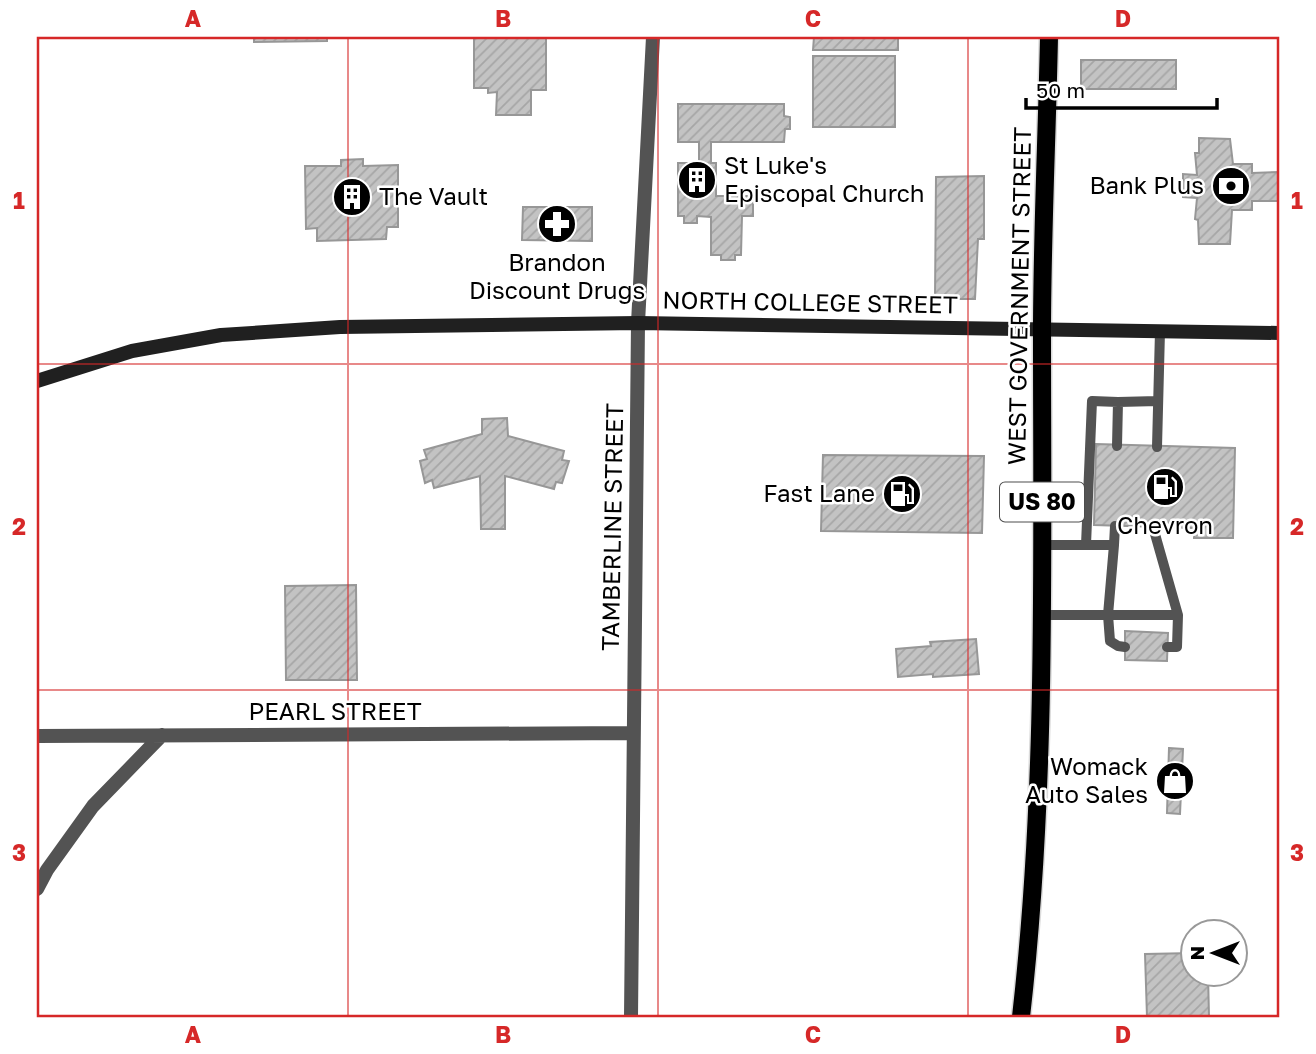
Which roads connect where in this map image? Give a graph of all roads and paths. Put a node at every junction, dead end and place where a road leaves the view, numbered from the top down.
1 (653, 37) edge
2 (1049, 37) edge
3 (638, 323) junction
4 (1042, 329) junction
5 (1160, 331) junction
6 (1279, 333) edge
7 (37, 381) edge
8 (1158, 401) junction
9 (1118, 402) junction
10 (1116, 446) dead end
11 (1157, 447) dead end
12 (1115, 526) dead end
13 (1153, 527) dead end
14 (1042, 545) junction
15 (1086, 545) junction
16 (1114, 545) junction
17 (1042, 615) junction
18 (1108, 615) junction
19 (1178, 615) junction
20 (1125, 647) dead end
21 (1167, 647) dead end
22 (633, 733) junction
23 (162, 735) junction
24 (37, 736) edge
25 (37, 889) edge
26 (631, 1017) edge
27 (1021, 1017) edge

1 - 3 street, TAMBERLINE STREET
2 - 4 main road, WEST GOVERNMENT STREET / US 80
3 - 4 main road, NORTH COLLEGE STREET
3 - 7 main road, NORTH COLLEGE STREET
3 - 22 street, TAMBERLINE STREET
4 - 5 main road, NORTH COLLEGE STREET
4 - 14 main road, WEST GOVERNMENT STREET / US 80
5 - 6 main road, NORTH COLLEGE STREET
5 - 8 lane
8 - 9 lane
8 - 11 lane
9 - 10 lane
9 - 15 lane
12 - 16 lane
13 - 19 lane
14 - 15 lane
14 - 17 main road, WEST GOVERNMENT STREET / US 80
15 - 16 lane
16 - 18 lane
17 - 18 lane
17 - 27 main road, WEST GOVERNMENT STREET / US 80
18 - 19 lane
18 - 20 lane
19 - 21 lane
22 - 23 street, PEARL STREET
22 - 26 street, TAMBERLINE STREET
23 - 24 street, PEARL STREET
23 - 25 street

